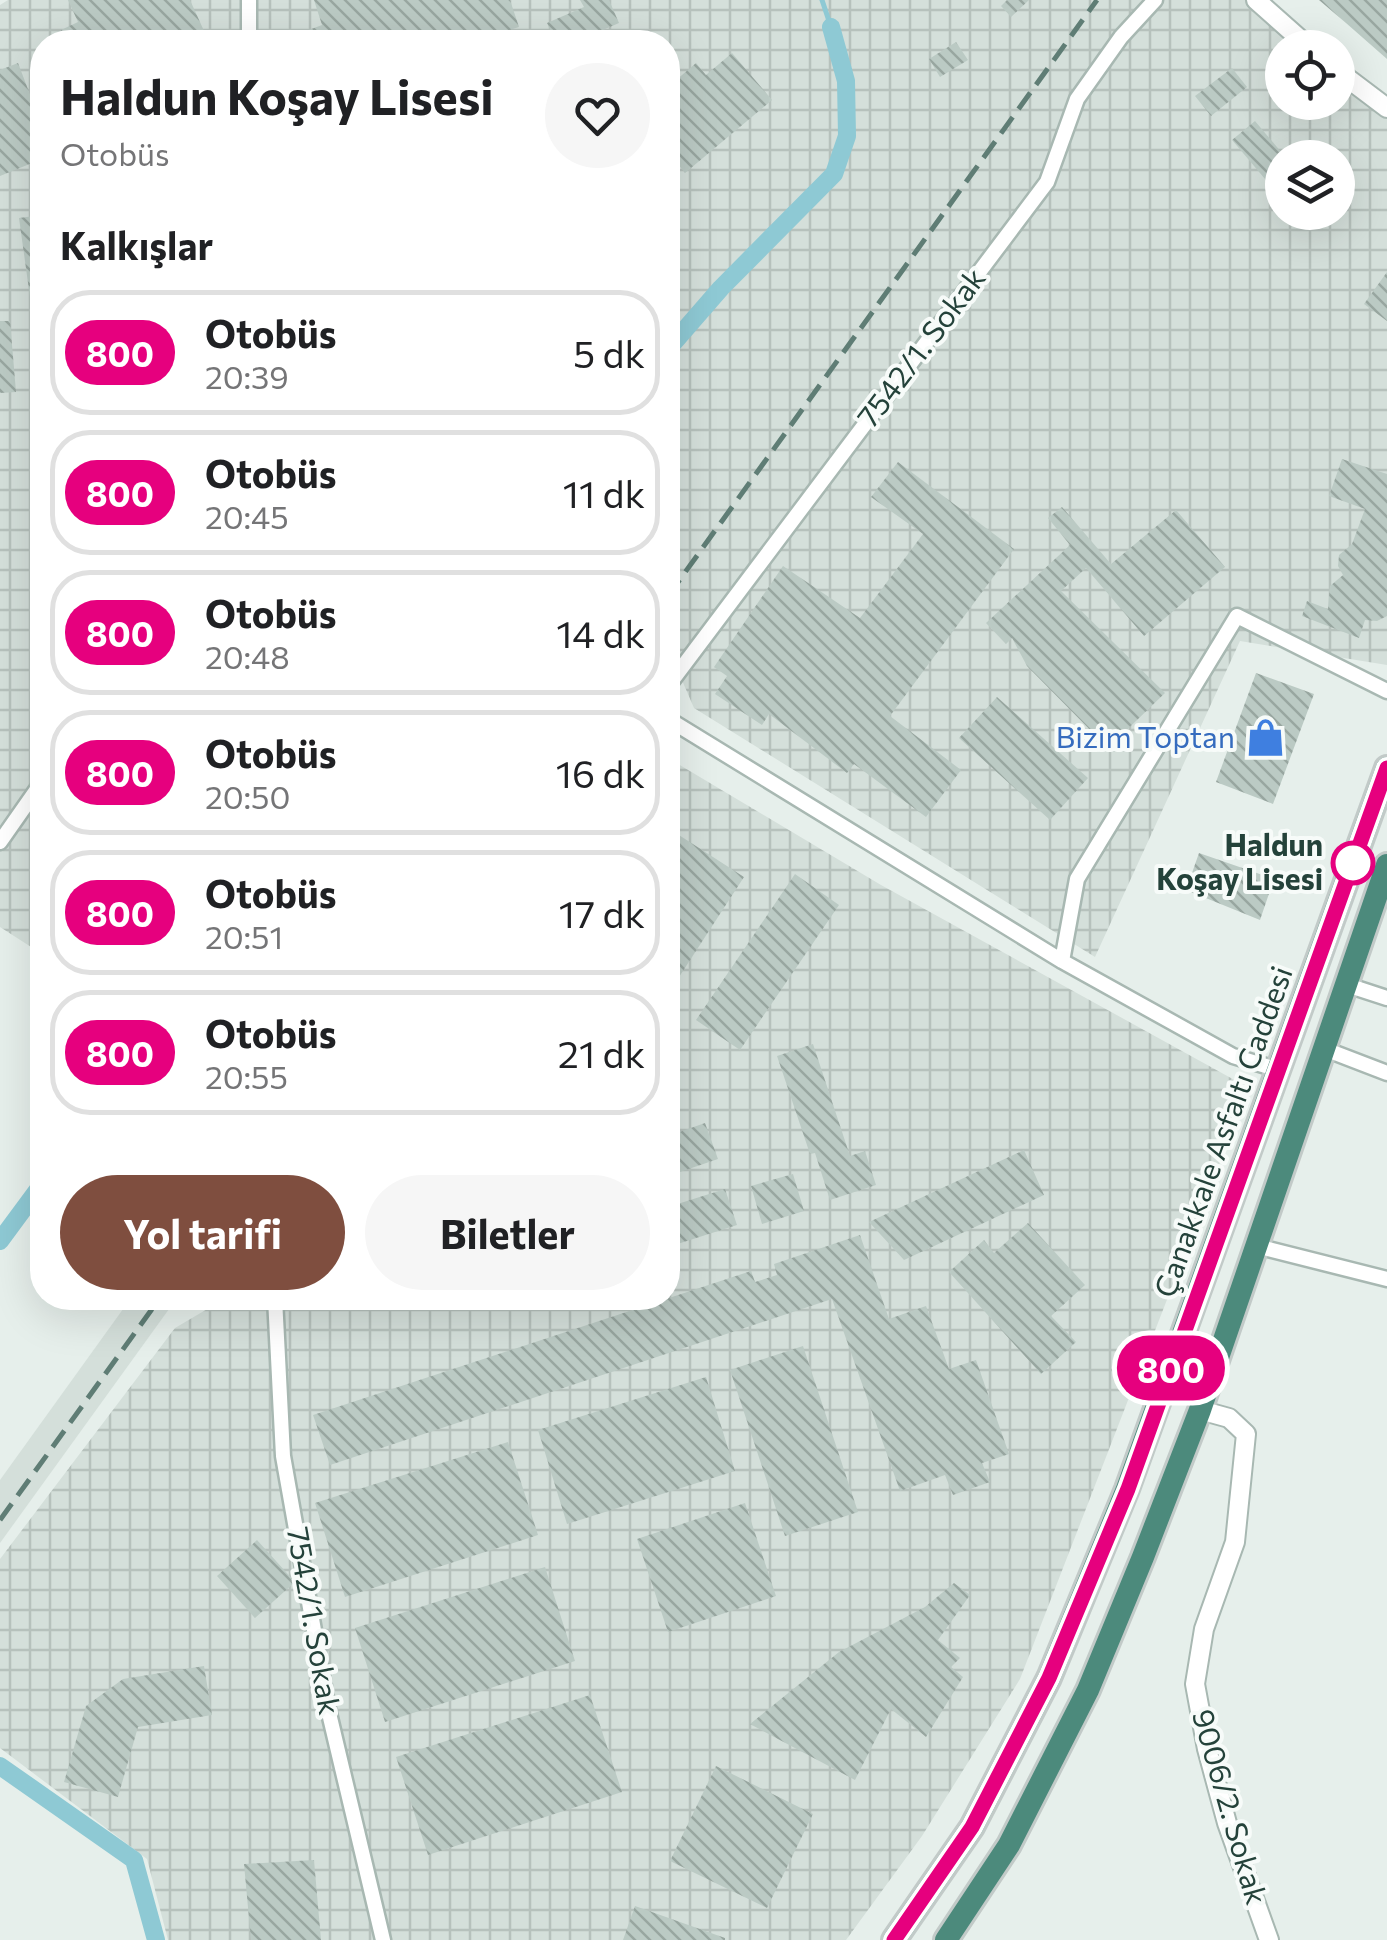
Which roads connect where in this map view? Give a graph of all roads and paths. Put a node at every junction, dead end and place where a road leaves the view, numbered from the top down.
1 (250, 0) edge
2 (1155, 0) edge
3 (1256, 0) edge
4 (249, 30) edge
5 (1290, 30) edge
6 (1355, 84) edge
7 (1387, 108) edge
8 (680, 670) edge
9 (1387, 691) edge
10 (680, 726) edge
11 (1387, 768) edge
12 (30, 799) edge
13 (0, 842) edge
14 (1387, 864) edge
15 (1062, 961) junction
16 (1344, 984) junction
17 (1387, 998) edge
18 (1322, 1048) junction
19 (1279, 1070) junction
20 (1387, 1073) edge
21 (1256, 1246) junction
22 (1387, 1279) edge
23 (275, 1310) edge
24 (1200, 1410) junction
25 (1266, 1939) edge
26 (383, 1940) edge
27 (894, 1940) edge
28 (946, 1940) edge

1 - 4 street
2 - 8 street, 7542/1. Sokak
3 - 5 street
6 - 7 street
9 - 15 street
10 - 15 street
11 - 19 highway, Çanakkale Asfaltı Caddesi
12 - 13 street
14 - 16 highway, Çanakkale Asfaltı Caddesi
15 - 19 street
16 - 17 street
16 - 18 highway, Çanakkale Asfaltı Caddesi
18 - 20 street
18 - 21 highway, Çanakkale Asfaltı Caddesi
19 - 27 highway, Çanakkale Asfaltı Caddesi
21 - 22 street
21 - 24 highway, Çanakkale Asfaltı Caddesi
23 - 26 street, 7542/1. Sokak
24 - 25 street, 9006/2. Sokak
24 - 28 highway, Çanakkale Asfaltı Caddesi

